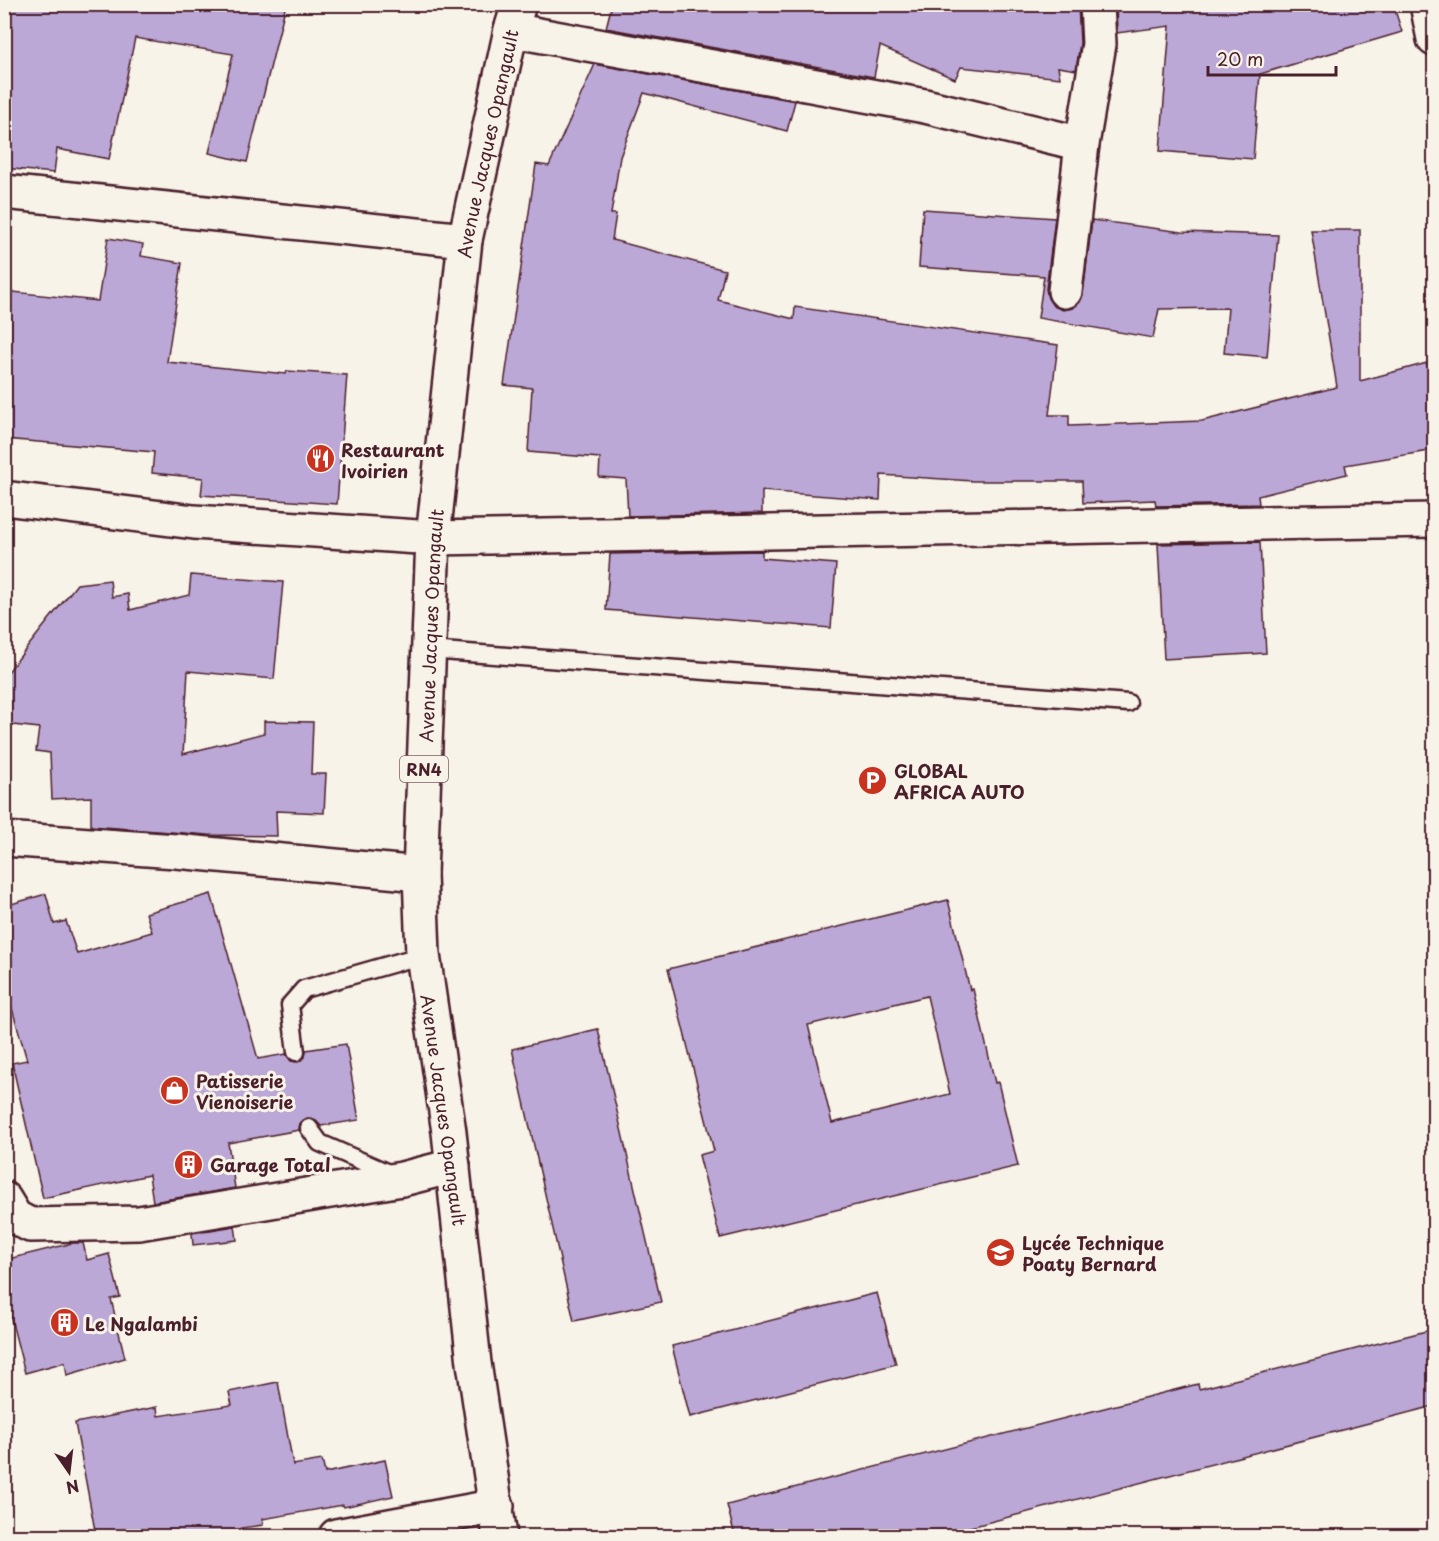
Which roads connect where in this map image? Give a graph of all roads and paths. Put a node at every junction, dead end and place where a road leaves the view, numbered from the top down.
1 (1097, 4) edge
2 (1427, 4) edge
3 (515, 17) edge
4 (1434, 39) edge
5 (1082, 144) junction
6 (4, 192) edge
7 (465, 240) junction
8 (1065, 291) dead end
9 (4, 498) edge
10 (1434, 520) edge
11 (433, 538) junction
12 (429, 650) junction
13 (1128, 703) dead end
14 (4, 839) edge
15 (420, 874) junction
16 (423, 955) junction
17 (296, 1052) dead end
18 (309, 1128) dead end
19 (453, 1166) junction
20 (402, 1179) junction
21 (4, 1199) edge
22 (499, 1521) edge
23 (336, 1536) edge

1 - 5 main road
2 - 4 main road
3 - 5 main road
3 - 7 main road, Avenue Jacques Opangault / RN4
5 - 8 main road
6 - 7 main road
7 - 11 main road, Avenue Jacques Opangault / RN4
9 - 11 main road
10 - 11 main road
11 - 12 main road, Avenue Jacques Opangault / RN4
12 - 13 lane
12 - 15 main road, Avenue Jacques Opangault / RN4
14 - 15 main road
15 - 16 main road, Avenue Jacques Opangault / RN4
16 - 17 lane
16 - 19 main road, Avenue Jacques Opangault / RN4
18 - 20 lane
19 - 20 main road
19 - 22 main road, Avenue Jacques Opangault / RN4
20 - 21 main road
22 - 23 main road

